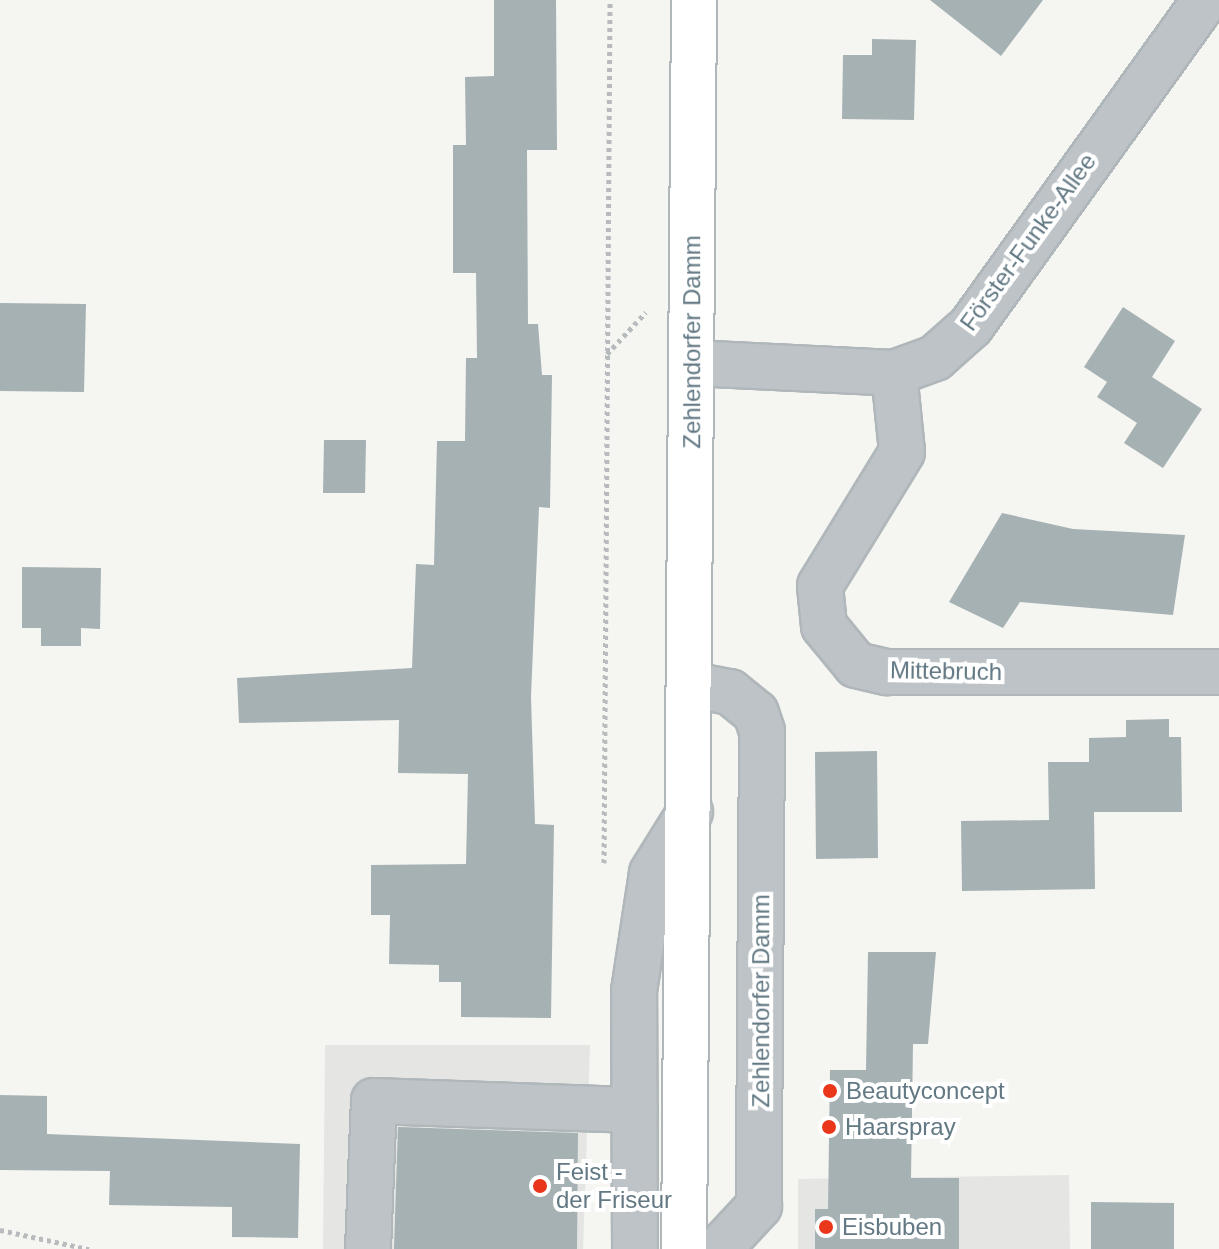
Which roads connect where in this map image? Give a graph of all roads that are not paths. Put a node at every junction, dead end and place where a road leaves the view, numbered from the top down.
1 (694, 0) edge
2 (1205, 0) edge
3 (692, 363) junction
4 (894, 373) junction
5 (1219, 672) edge
6 (693, 685) junction
7 (690, 812) junction
8 (635, 1110) junction
9 (368, 1249) edge
10 (635, 1249) edge
11 (684, 1249) edge
12 (719, 1249) edge

1 - 3 main road, Zehlendorfer Damm
2 - 4 street, Förster-Funke-Allee
3 - 4 street, Förster-Funke-Allee
3 - 6 main road, Zehlendorfer Damm
4 - 5 street, Mittebruch
6 - 7 main road, Zehlendorfer Damm
6 - 12 street, Zehlendorfer Damm
7 - 8 street
7 - 11 main road, Zehlendorfer Damm
8 - 9 street
8 - 10 street

